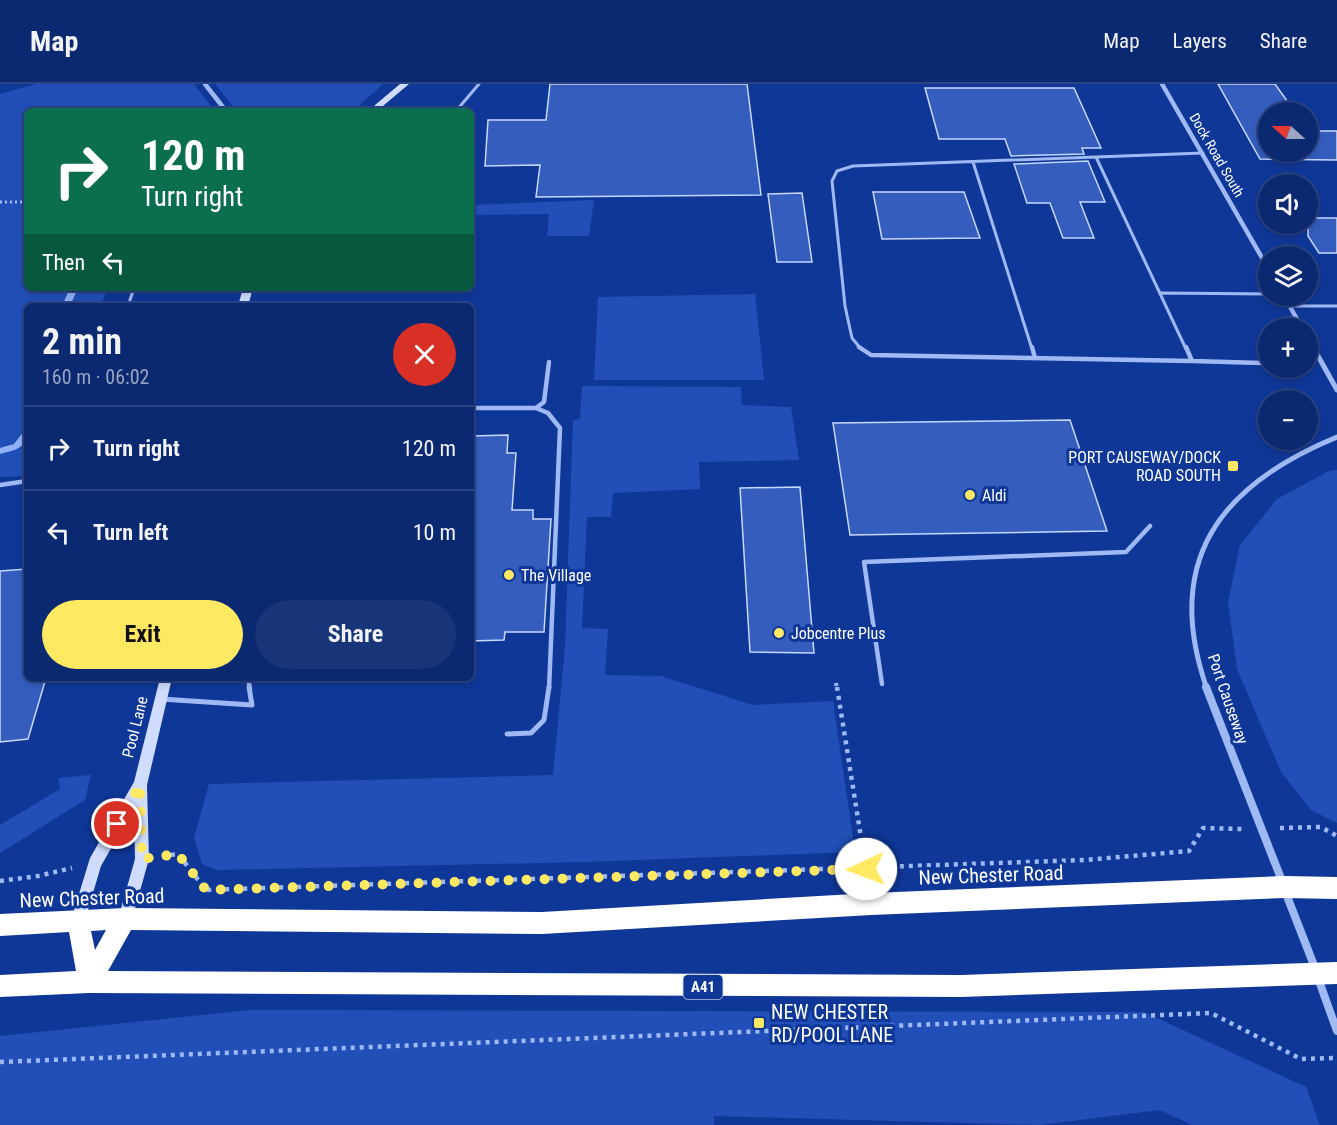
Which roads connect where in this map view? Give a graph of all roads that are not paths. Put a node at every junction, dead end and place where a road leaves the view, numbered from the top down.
1 (205, 84) edge
2 (405, 84) edge
3 (479, 84) edge
4 (1162, 84) edge
5 (224, 108) edge
6 (376, 108) edge
7 (459, 108) edge
8 (1203, 153) junction
9 (1096, 157) junction
10 (972, 162) junction
11 (1258, 250) edge
12 (1161, 293) junction
13 (1258, 294) edge
14 (1290, 306) edge
15 (1318, 306) edge
16 (1335, 306) edge
17 (1337, 314) edge
18 (1297, 318) edge
19 (1318, 357) edge
20 (1035, 358) junction
21 (1192, 361) junction
22 (549, 362) dead end
23 (1258, 363) edge
24 (1337, 390) edge
25 (474, 408) edge
26 (536, 408) junction
27 (1337, 437) edge
28 (24, 481) edge
29 (0, 485) edge
30 (1150, 526) dead end
31 (165, 681) edge
32 (248, 681) edge
33 (882, 684) dead end
34 (161, 699) junction
35 (507, 734) dead end
36 (140, 785) junction
37 (1284, 887) junction
38 (1337, 888) edge
39 (125, 919) junction
40 (78, 920) junction
41 (0, 925) edge
42 (1327, 973) edge
43 (89, 982) junction
44 (0, 986) edge
45 (1337, 1031) edge

1 - 5 street
2 - 6 street
3 - 7 lane
4 - 8 street, Dock Road South
8 - 9 lane
8 - 11 street, Dock Road South
9 - 10 lane
9 - 12 lane
10 - 20 lane
10 - 20 lane
12 - 13 lane
12 - 21 lane
14 - 18 street
15 - 16 lane
16 - 17 lane
19 - 24 street
20 - 21 lane
21 - 23 lane
22 - 26 lane
25 - 26 lane
26 - 35 lane
27 - 37 street, Port Causeway
28 - 29 lane
30 - 33 lane
31 - 34 street, Pool Lane
32 - 34 lane
34 - 36 street, Pool Lane
36 - 39 street, Pool Lane
36 - 40 street, Pool Lane
37 - 38 highway, New Chester Road
37 - 39 highway, New Chester Road
37 - 42 street, Port Causeway
39 - 40 highway, New Chester Road
39 - 43 highway
40 - 41 highway, New Chester Road
40 - 43 highway
42 - 43 highway, A41
42 - 45 street, Port Causeway
43 - 44 highway, A41

